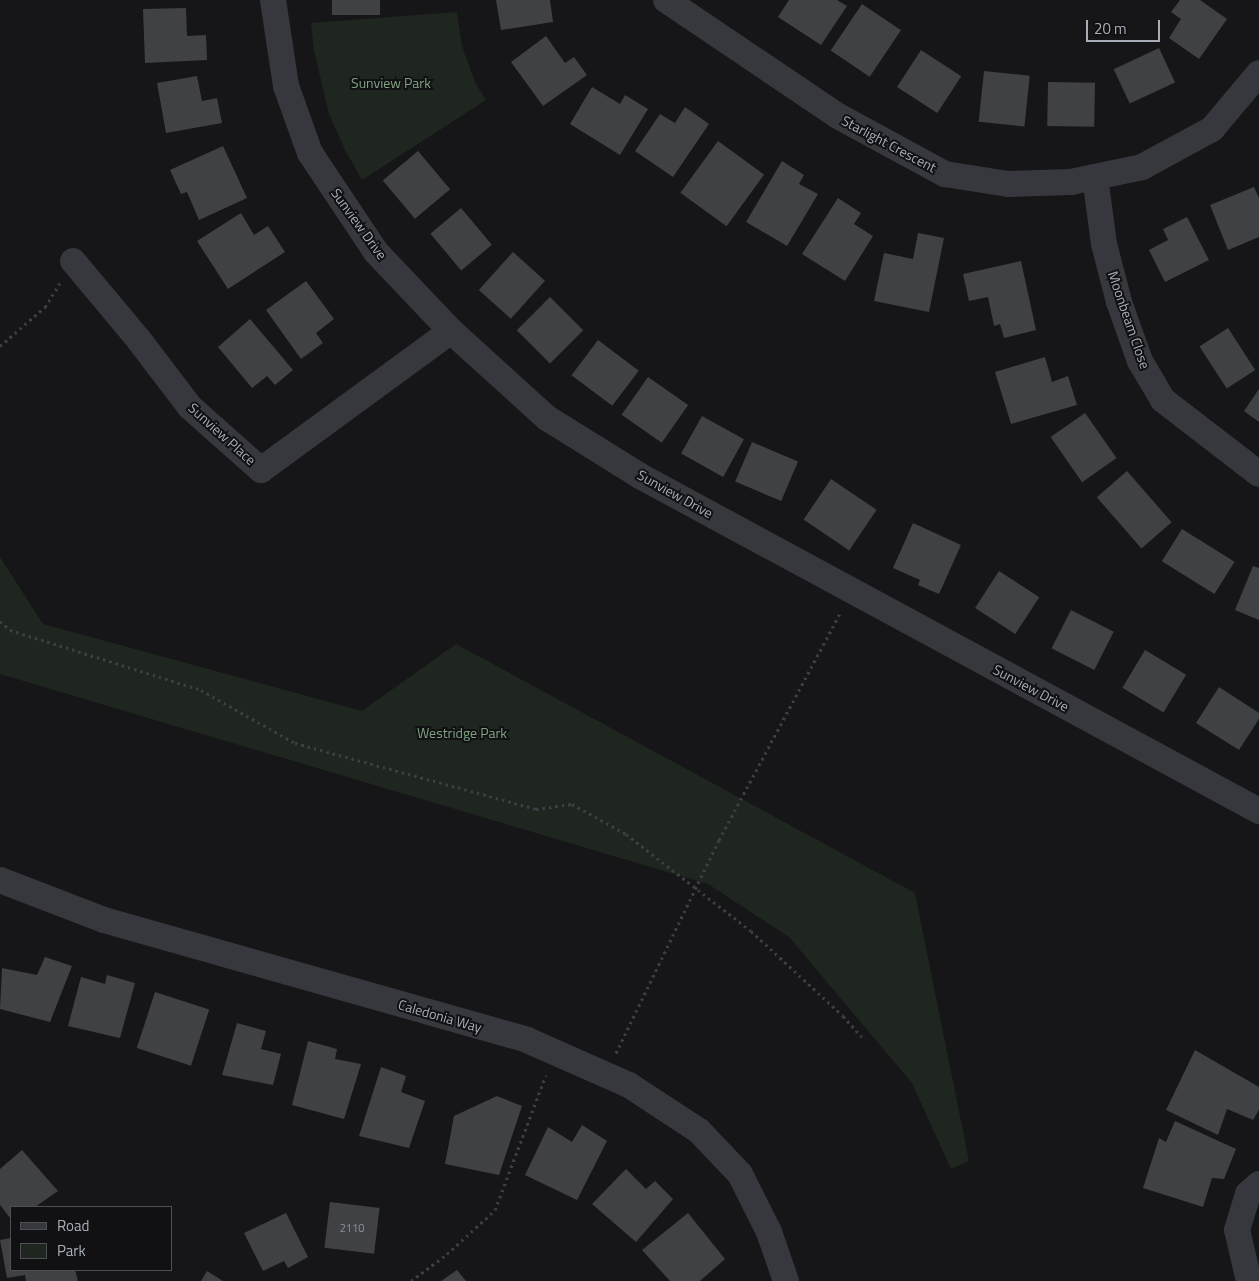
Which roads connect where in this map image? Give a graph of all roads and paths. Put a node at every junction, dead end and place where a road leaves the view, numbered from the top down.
1 (273, 0) edge
2 (666, 0) edge
3 (1259, 73) edge
4 (1095, 177) junction
5 (73, 261) joint
6 (451, 331) junction
7 (0, 346) edge
8 (1259, 474) edge
9 (852, 591) junction
10 (0, 621) edge
11 (1259, 811) edge
12 (0, 880) edge
13 (862, 1037) dead end
14 (554, 1053) junction
15 (606, 1075) junction
16 (1259, 1184) edge
17 (411, 1281) edge
18 (786, 1281) edge
19 (1249, 1281) edge

1 - 6 street, Sunview Drive
2 - 4 street, Starlight Crescent
3 - 4 street, Starlight Crescent
4 - 8 street, Moonbeam Close
5 - 6 street, Sunview Place
5 - 7 path
6 - 9 street, Sunview Drive
9 - 11 street, Sunview Drive
9 - 15 path
10 - 13 path
12 - 14 street, Caledonia Way
14 - 15 street, Caledonia Way
14 - 17 path
15 - 18 street, Caledonia Way
16 - 19 street

